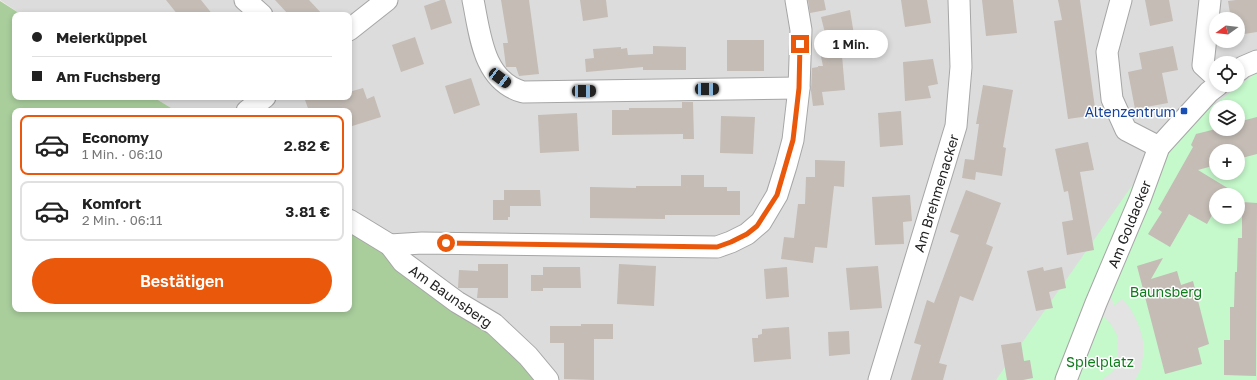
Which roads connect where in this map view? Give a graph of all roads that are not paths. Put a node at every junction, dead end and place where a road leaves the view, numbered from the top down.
1 (245, 0) edge
2 (387, 0) edge
3 (473, 0) edge
4 (796, 0) edge
5 (959, 0) edge
6 (1121, 0) edge
7 (1210, 0) edge
8 (259, 12) edge
9 (352, 28) edge
10 (1257, 62) edge
11 (1245, 66) edge
12 (1209, 71) edge
13 (799, 88) junction
14 (1209, 92) edge
15 (261, 100) edge
16 (251, 108) edge
17 (1159, 147) junction
18 (352, 222) edge
19 (390, 245) junction
20 (548, 380) edge
21 (879, 380) edge
22 (1066, 380) edge

1 - 8 street
2 - 9 street
3 - 13 street
4 - 13 street
5 - 21 street, Am Brehmenacker
6 - 17 street
7 - 12 street
10 - 11 street
13 - 19 street
14 - 17 street, Am Goldacker
15 - 16 street
17 - 22 street, Am Goldacker
18 - 19 street, Am Baunsberg
19 - 20 street, Am Baunsberg

